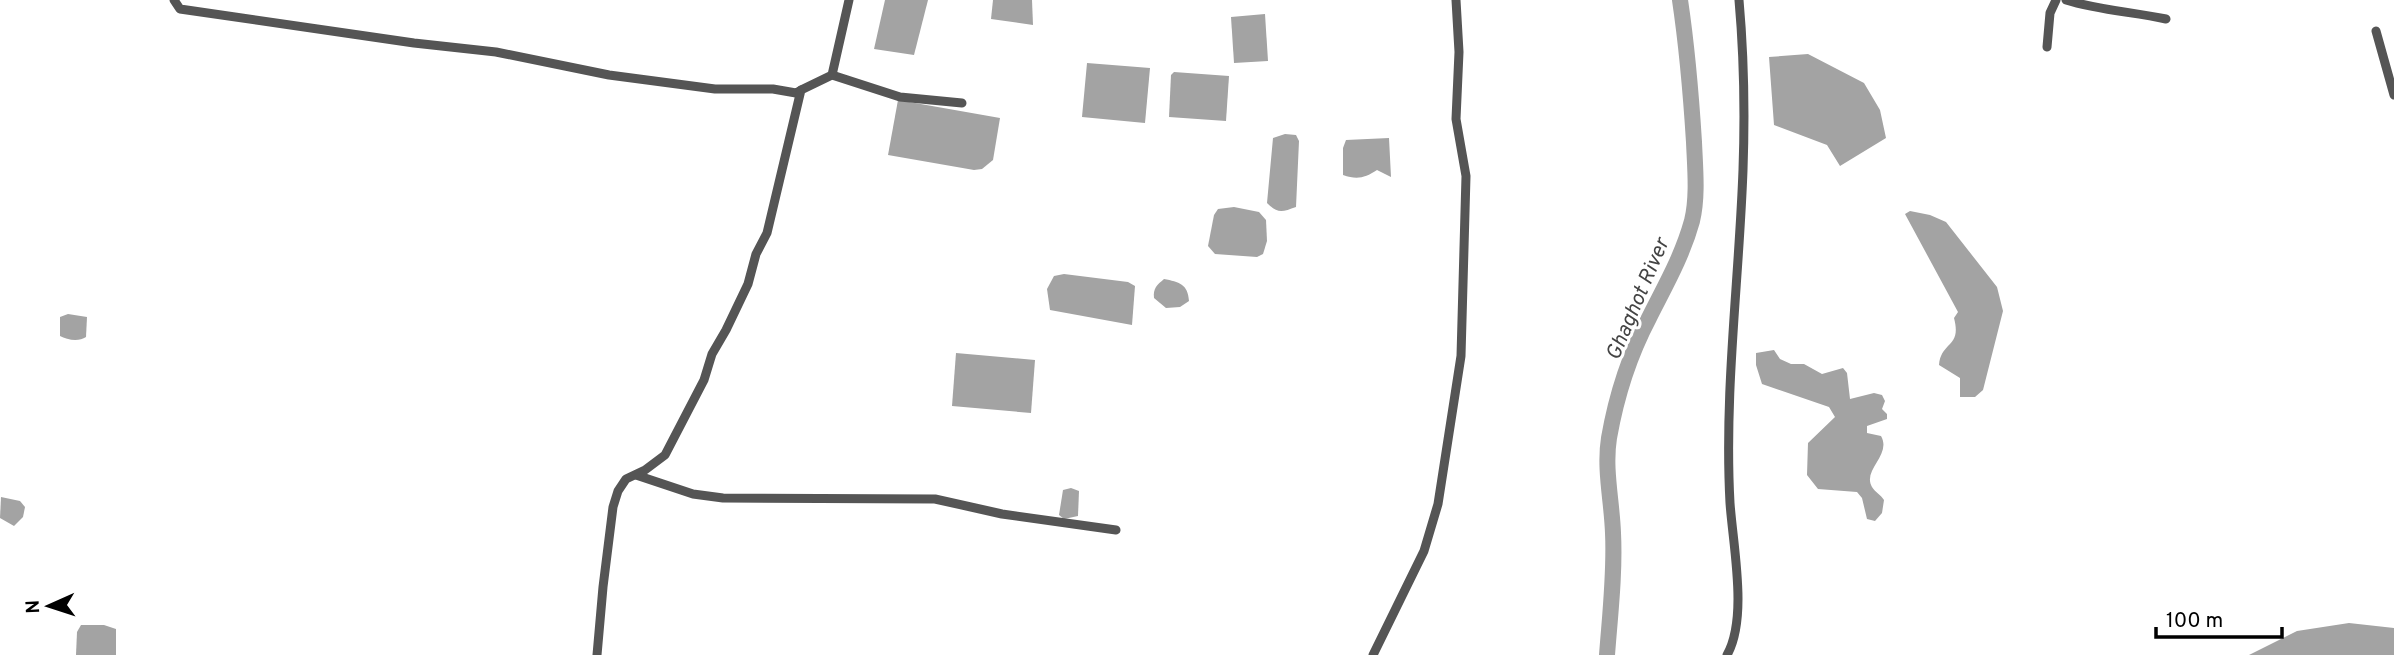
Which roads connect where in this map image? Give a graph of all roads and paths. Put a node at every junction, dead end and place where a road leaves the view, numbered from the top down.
1 (174, 0) edge
2 (849, 0) edge
3 (1456, 0) edge
4 (1739, 0) edge
5 (2056, 0) edge
6 (2066, 0) edge
7 (2166, 19) dead end
8 (2376, 31) dead end
9 (2047, 47) dead end
10 (832, 75) junction
11 (801, 90) junction
12 (2394, 95) edge
13 (962, 103) dead end
14 (636, 475) junction
15 (1115, 530) dead end
16 (597, 655) edge
17 (1373, 655) edge
18 (1727, 655) edge

1 - 11 street
2 - 10 street
3 - 17 street
4 - 18 street
5 - 9 street
6 - 7 street
8 - 12 street
10 - 11 street
10 - 13 street
11 - 14 street
14 - 15 street
14 - 16 street

